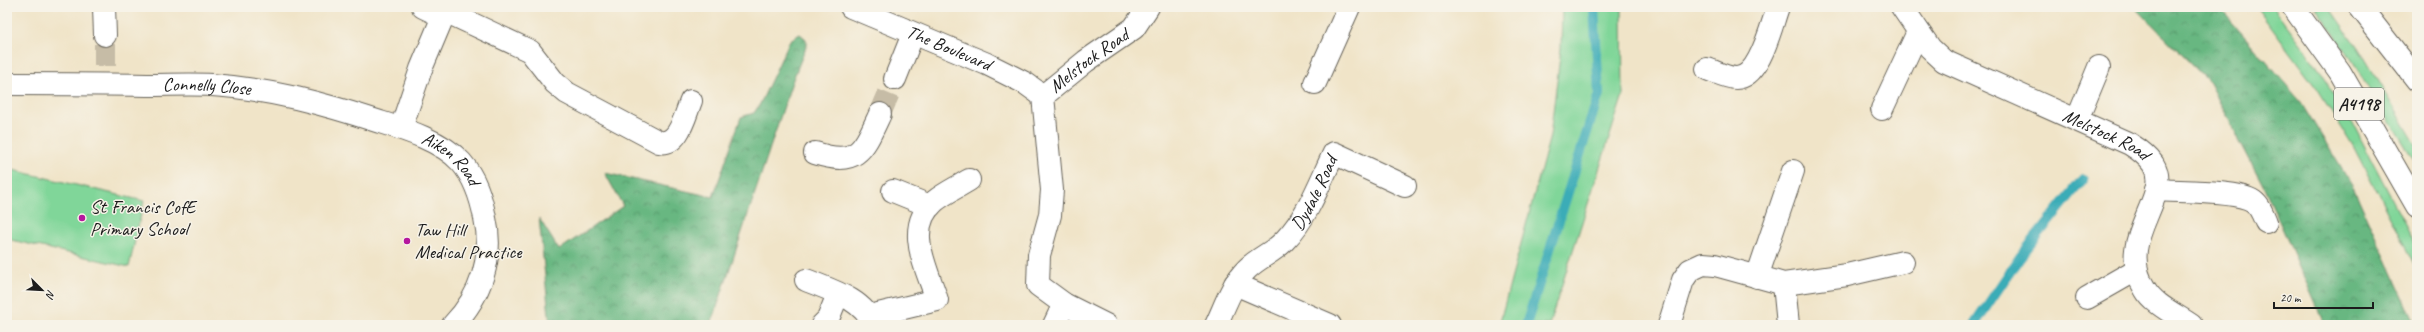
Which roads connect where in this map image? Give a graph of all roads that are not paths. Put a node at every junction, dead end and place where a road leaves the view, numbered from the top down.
1 (104, 7) edge
2 (423, 7) edge
3 (851, 7) edge
4 (1148, 7) edge
5 (1349, 7) edge
6 (1778, 7) edge
7 (1902, 7) edge
8 (2292, 7) edge
9 (2360, 7) edge
10 (445, 11) edge
11 (1918, 32) junction
12 (913, 34) junction
13 (105, 35) tunnel mouth
14 (2099, 67) dead end
15 (1707, 69) dead end
16 (895, 79) tunnel mouth
17 (2417, 80) edge
18 (1316, 83) dead end
19 (7, 84) edge
20 (1043, 96) junction
21 (691, 101) dead end
22 (1882, 109) dead end
23 (880, 114) tunnel mouth
24 (2077, 120) junction
25 (402, 128) junction
26 (815, 153) dead end
27 (1793, 171) dead end
28 (969, 180) dead end
29 (1405, 186) dead end
30 (2156, 190) junction
31 (893, 191) dead end
32 (930, 206) junction
33 (2417, 206) edge
34 (2266, 222) dead end
35 (1903, 262) dead end
36 (2136, 270) junction
37 (1757, 277) junction
38 (806, 280) dead end
39 (1235, 284) junction
40 (1784, 284) junction
41 (838, 294) junction
42 (2087, 298) dead end
43 (1064, 304) junction
44 (872, 321) edge
45 (453, 325) edge
46 (822, 325) edge
47 (1054, 325) edge
48 (1106, 325) edge
49 (1216, 325) edge
50 (1330, 325) edge
51 (1669, 325) edge
52 (1788, 325) edge
53 (2191, 325) edge

1 - 13 street
2 - 10 street
3 - 12 street, The Boulevard
4 - 20 street, Melstock Road
5 - 18 street
6 - 15 street
7 - 11 street, Melstock Road
8 - 33 street, A4198
9 - 17 street
10 - 21 street
10 - 25 street, Aiken Road
11 - 22 street
11 - 24 street, Melstock Road
12 - 16 street
12 - 20 street, The Boulevard
14 - 24 street
19 - 25 street, Connelly Close
20 - 43 street
23 - 26 street
24 - 30 street, Melstock Road
25 - 45 street, Aiken Road
27 - 37 street
28 - 32 street
29 - 39 street, Dydale Road
30 - 34 street
30 - 36 street, Melstock Road
31 - 32 street
32 - 44 street
35 - 40 street
36 - 42 street
36 - 53 street, Melstock Road
37 - 40 street
37 - 51 street
38 - 41 street
39 - 49 street, Dydale Road
39 - 50 street
40 - 52 street
41 - 44 street
41 - 46 street
43 - 47 street
43 - 48 street

